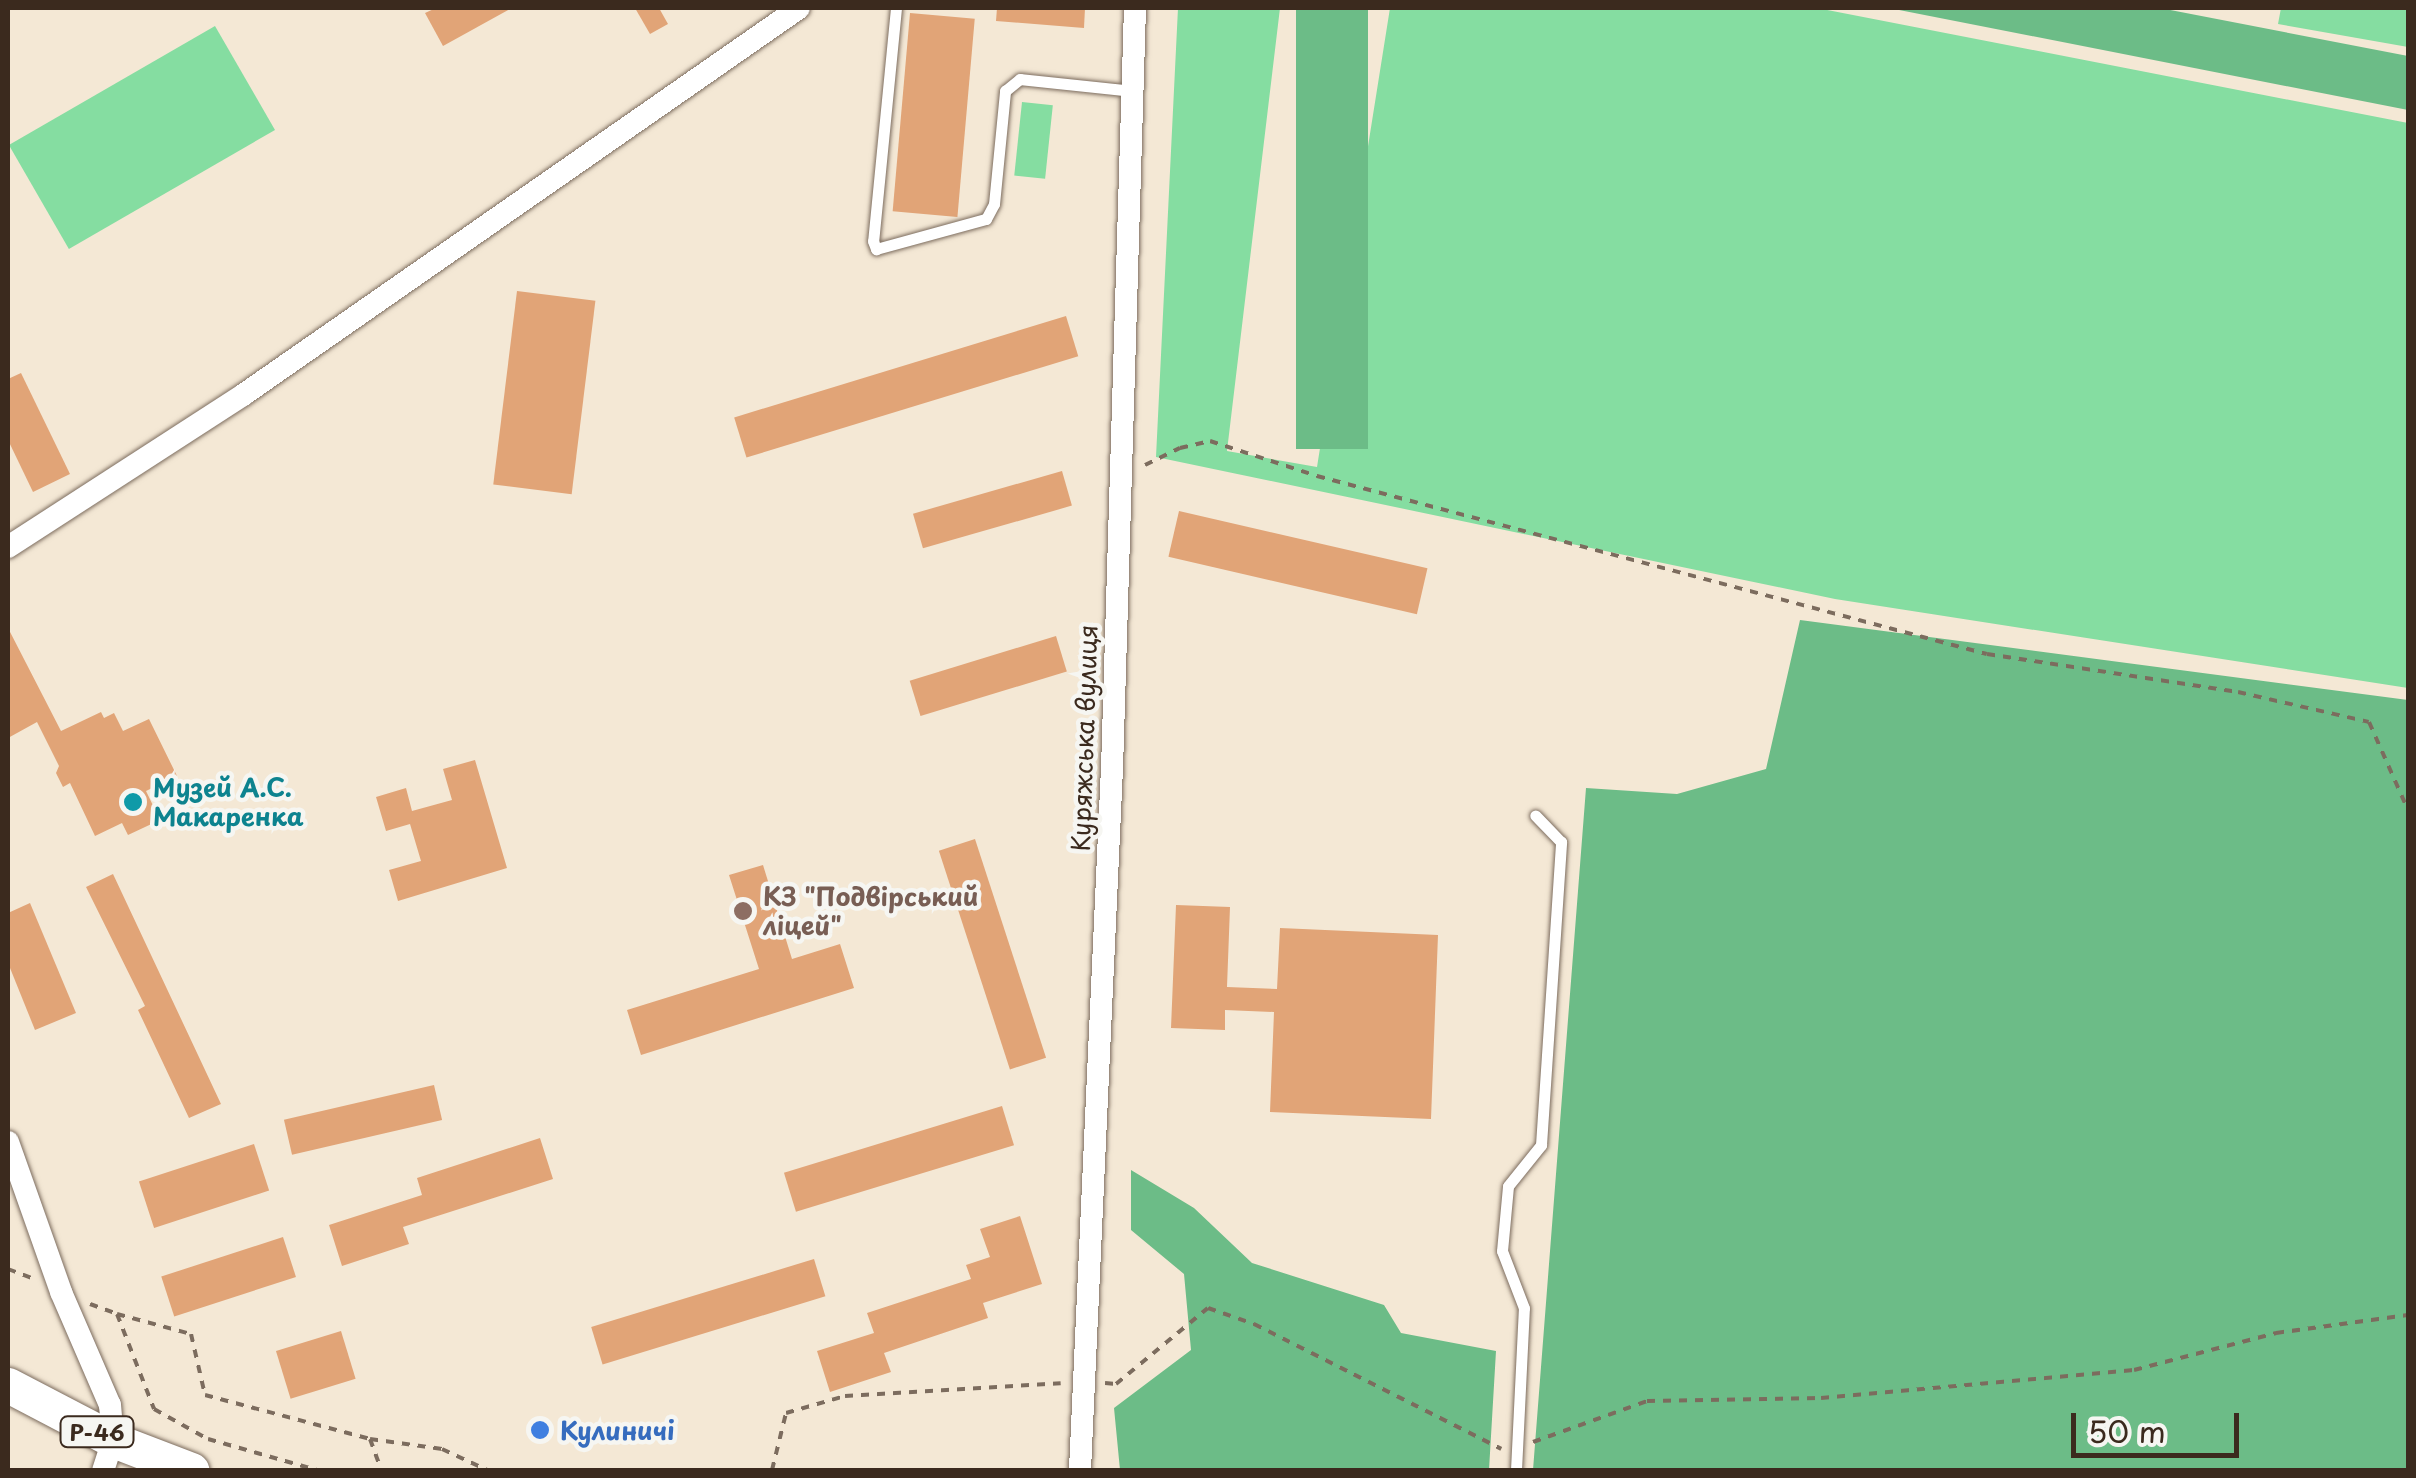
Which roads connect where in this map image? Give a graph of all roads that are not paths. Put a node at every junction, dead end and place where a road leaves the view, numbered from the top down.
1 (799, 8) edge
2 (896, 8) edge
3 (1135, 8) edge
4 (1132, 91) junction
5 (8, 547) edge
6 (1535, 816) dead end
7 (8, 1142) edge
8 (8, 1385) edge
9 (108, 1455) edge
10 (191, 1470) edge
11 (1080, 1470) edge
12 (1516, 1470) edge

1 - 5 street
2 - 4 lane
3 - 4 street, Куряжська вулиця
4 - 11 street, Куряжська вулиця
6 - 12 lane
7 - 9 street
8 - 9 main road, Р-46
9 - 10 main road, Р-46

